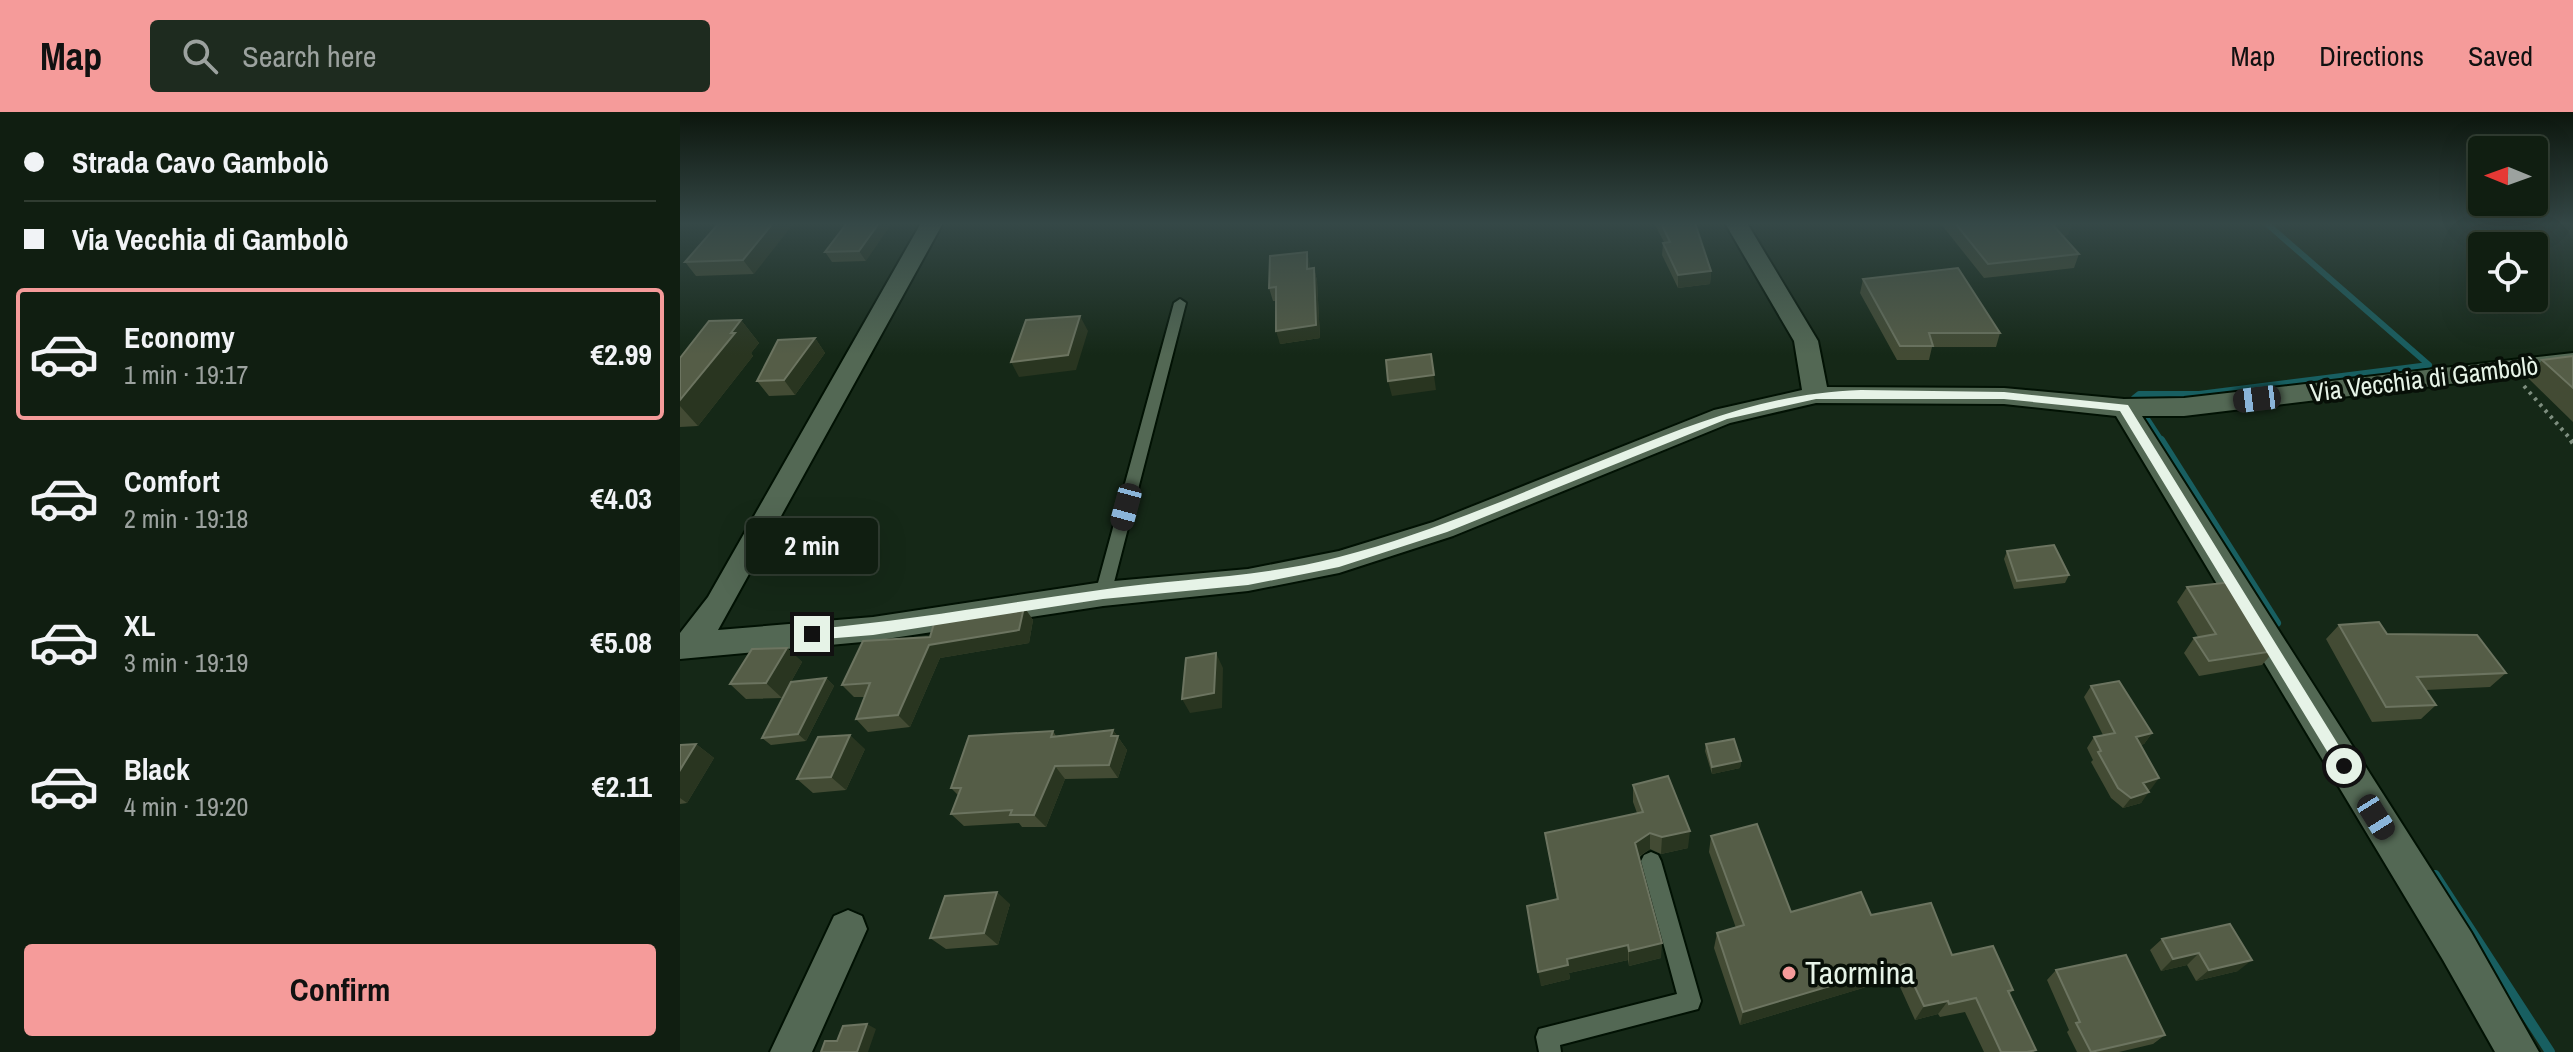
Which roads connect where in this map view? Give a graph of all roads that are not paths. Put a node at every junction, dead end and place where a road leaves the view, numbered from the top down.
1 (908, 267) edge
2 (1762, 267) edge
3 (1180, 303) dead end
4 (2573, 361) edge
5 (1816, 395) junction
6 (2124, 408) junction
7 (1103, 594) junction
8 (685, 645) edge
9 (1651, 861) dead end
10 (848, 929) dead end
11 (791, 1052) edge
12 (1550, 1052) edge
13 (2518, 1052) edge

1 - 8 street
2 - 5 street
3 - 7 lane
4 - 6 street, Via Vecchia di Gambolò
5 - 6 street, Via Vecchia di Gambolò
5 - 7 street, Via Vecchia di Gambolò
6 - 13 street
7 - 8 street, Via Vecchia di Gambolò
9 - 12 lane
10 - 11 street

